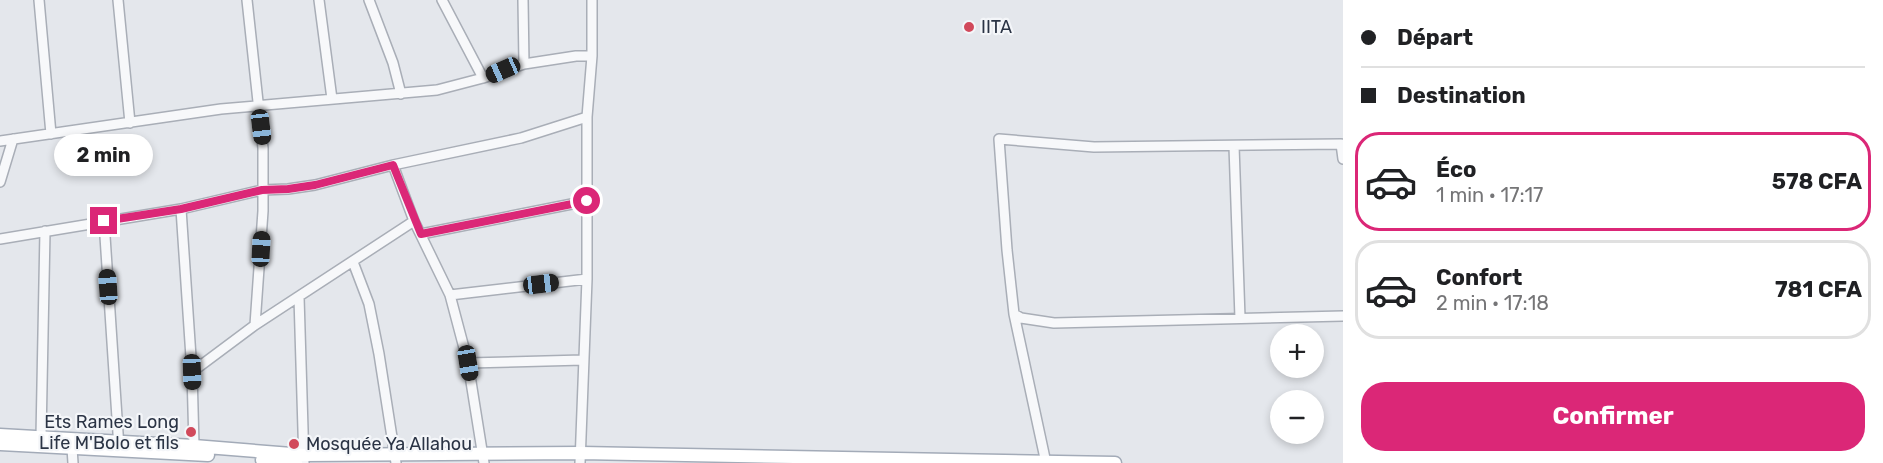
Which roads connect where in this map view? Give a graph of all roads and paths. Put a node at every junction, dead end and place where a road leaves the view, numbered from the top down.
1 (39, 0) edge
2 (118, 0) edge
3 (247, 0) edge
4 (320, 0) edge
5 (369, 0) edge
6 (442, 0) edge
7 (523, 0) edge
8 (592, 0) edge
9 (592, 56) junction
10 (524, 64) junction
11 (483, 78) junction
12 (401, 94) junction
13 (332, 99) junction
14 (258, 106) junction
15 (587, 117) junction
16 (130, 123) junction
17 (51, 134) junction
18 (13, 139) junction
19 (0, 141) edge
20 (1234, 146) junction
21 (1343, 159) edge
22 (393, 165) junction
23 (0, 182) edge
24 (262, 190) junction
25 (587, 201) junction
26 (181, 209) junction
27 (104, 221) junction
28 (414, 221) junction
29 (45, 231) junction
30 (421, 234) junction
31 (0, 239) edge
32 (352, 262) junction
33 (587, 279) junction
34 (450, 295) junction
35 (299, 297) junction
36 (1014, 314) junction
37 (1343, 316) edge
38 (1240, 318) junction
39 (255, 325) junction
40 (583, 360) junction
41 (468, 363) junction
42 (192, 372) junction
43 (0, 435) edge
44 (41, 437) junction
45 (0, 444) edge
46 (119, 446) junction
47 (194, 446) junction
48 (72, 448) junction
49 (580, 458) edge
50 (396, 459) edge
51 (483, 459) edge
52 (301, 460) edge
53 (842, 460) edge
54 (881, 460) edge
55 (980, 462) edge
56 (1046, 462) edge
57 (73, 463) edge
58 (1114, 463) edge

1 - 17 street
2 - 16 street
3 - 14 street
4 - 13 street
5 - 12 street
6 - 11 street
7 - 10 street
8 - 9 street
9 - 10 street
9 - 15 street
10 - 11 street
11 - 12 street
12 - 13 street
13 - 14 street
14 - 16 street
14 - 24 street
15 - 22 street
15 - 25 street
16 - 17 street
17 - 18 street
18 - 19 street
18 - 23 street
20 - 21 street
20 - 36 street
20 - 38 street
22 - 24 street
22 - 28 street
24 - 26 street
24 - 39 street
25 - 30 street
25 - 33 street
26 - 27 street
26 - 42 street
27 - 29 street
27 - 46 street
28 - 30 street
28 - 32 street
29 - 31 street
29 - 44 street
30 - 34 street
32 - 35 street
32 - 50 street
33 - 34 street
33 - 40 street
34 - 41 street
35 - 39 street
35 - 52 street
36 - 38 street
36 - 56 street
37 - 38 street
39 - 42 street
40 - 41 street
40 - 49 street
41 - 51 street
42 - 47 street
43 - 44 main road
44 - 46 main road
45 - 48 main road
46 - 47 main road
46 - 48 main road
46 - 52 main road
47 - 52 main road
48 - 57 street
49 - 51 main road
49 - 53 main road
50 - 51 main road
50 - 52 main road
53 - 54 main road
54 - 55 main road
55 - 56 main road
56 - 58 main road

